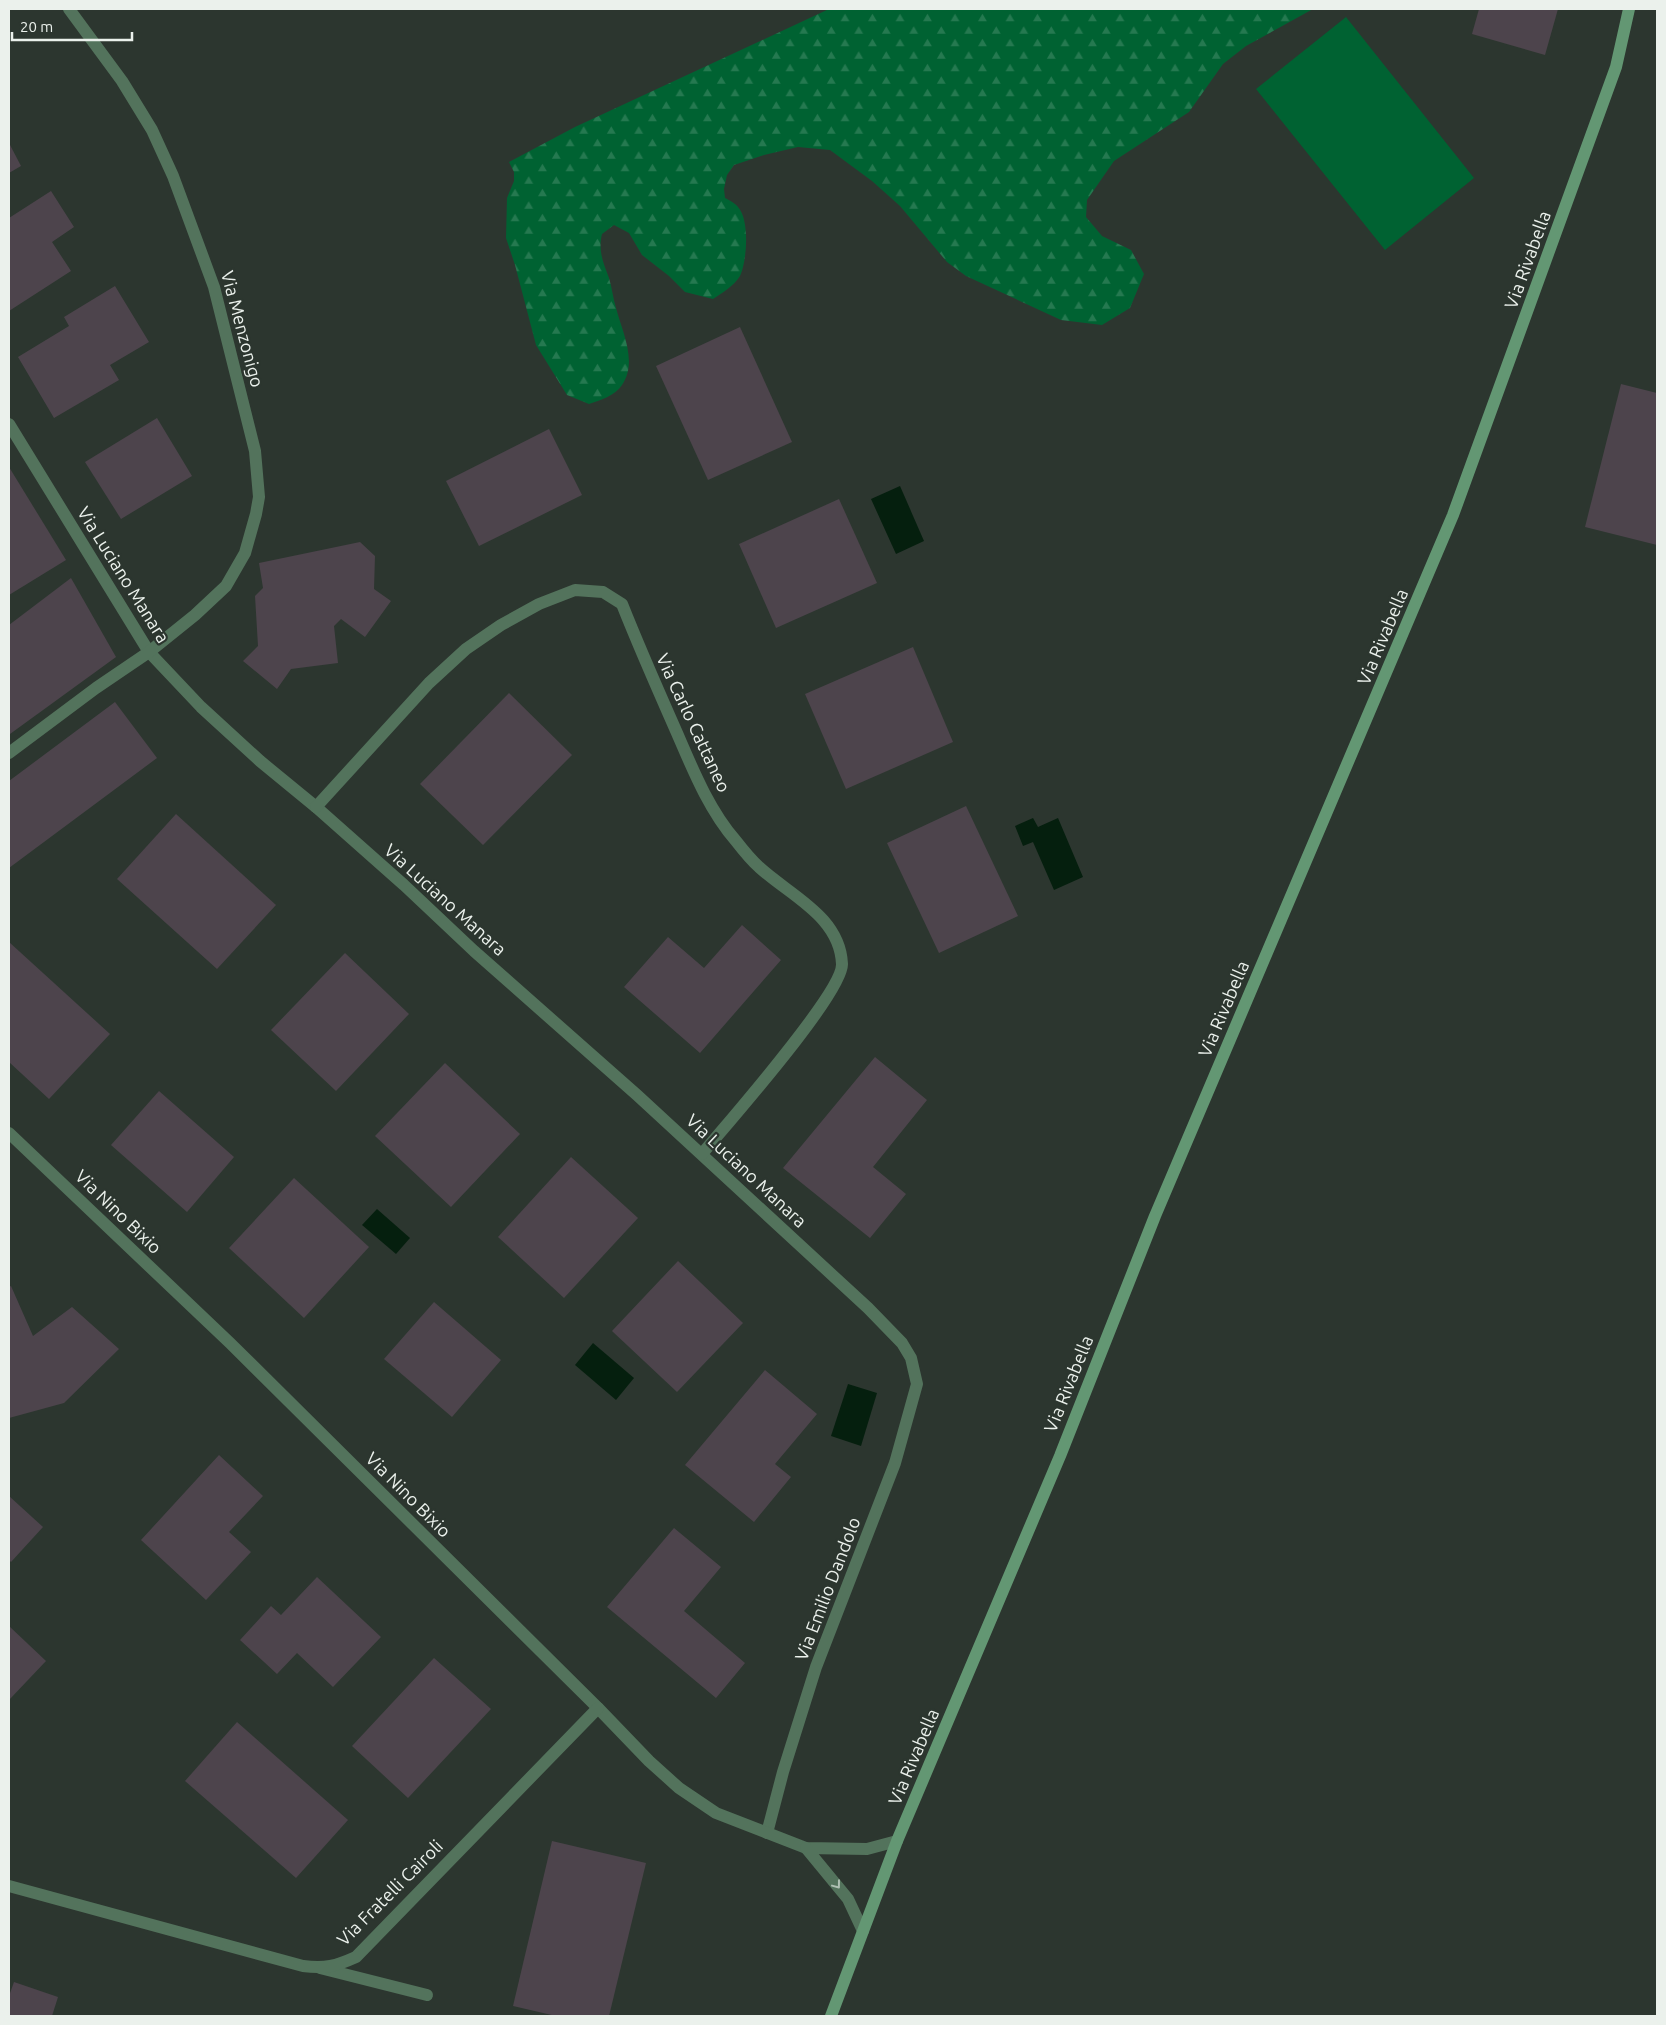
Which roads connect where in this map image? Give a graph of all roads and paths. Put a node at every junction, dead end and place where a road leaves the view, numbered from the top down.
1 (69, 9) edge
2 (1629, 9) edge
3 (9, 424) edge
4 (149, 652) junction
5 (9, 753) edge
6 (316, 807) junction
7 (9, 1133) edge
8 (702, 1154) junction
9 (911, 1358) joint
10 (598, 1708) junction
11 (767, 1833) junction
12 (897, 1841) junction
13 (806, 1848) junction
14 (9, 1886) edge
15 (863, 1931) junction
16 (320, 1968) junction
17 (427, 1995) dead end
18 (831, 2016) edge

1 - 4 street, Via Menzonigo
2 - 12 street, Via Rivabella
3 - 4 street, Via Luciano Manara
4 - 5 street, Via Menzonigo
4 - 6 street, Via Luciano Manara
6 - 8 street, Via Luciano Manara
6 - 8 street, Via Carlo Cattaneo
7 - 10 street, Via Nino Bixio
8 - 9 street, Via Luciano Manara
9 - 11 street, Via Emilio Dandolo
10 - 11 street, Via Nino Bixio
10 - 16 street, Via Fratelli Cairoli
11 - 13 street, Via Nino Bixio
12 - 13 street, Via Nino Bixio
12 - 15 street, Via Rivabella
13 -> 15 street, Via Nino Bixio
14 - 16 street, Via Fratelli Cairoli
15 - 18 street, Via Rivabella
16 - 17 street

